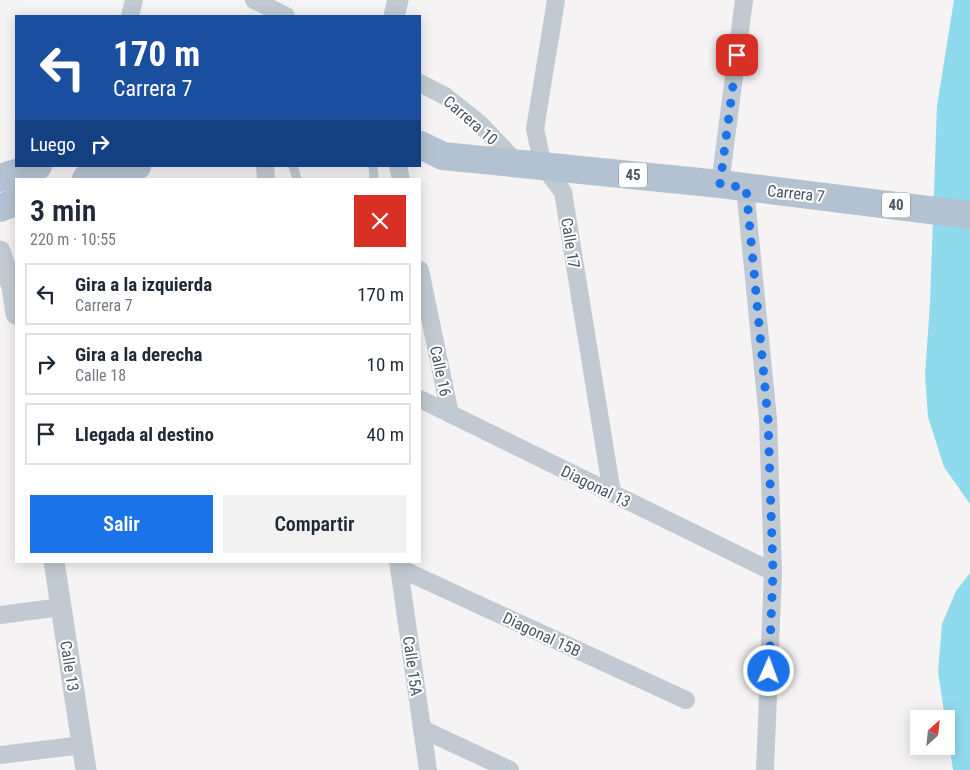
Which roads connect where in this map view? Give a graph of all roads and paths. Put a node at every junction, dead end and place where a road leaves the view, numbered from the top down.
1 (134, 0) edge
2 (254, 0) edge
3 (398, 0) edge
4 (556, 0) edge
5 (744, 0) edge
6 (130, 15) edge
7 (284, 15) edge
8 (394, 15) edge
9 (421, 84) edge
10 (428, 154) edge
11 (530, 164) junction
12 (35, 167) edge
13 (134, 171) edge
14 (0, 178) edge
15 (92, 178) edge
16 (733, 186) junction
17 (822, 196) joint
18 (15, 202) edge
19 (0, 208) edge
20 (970, 215) edge
21 (0, 251) edge
22 (421, 275) edge
23 (14, 286) edge
24 (15, 300) edge
25 (421, 400) edge
26 (450, 414) junction
27 (612, 493) junction
28 (54, 563) edge
29 (399, 565) edge
30 (773, 572) junction
31 (61, 607) junction
32 (0, 615) edge
33 (686, 700) dead end
34 (422, 729) junction
35 (82, 745) junction
36 (0, 755) edge
37 (86, 770) edge
38 (428, 770) edge
39 (510, 770) edge
40 (765, 770) edge

1 - 6 street
2 - 7 street
3 - 8 street
4 - 11 street, Calle 17
5 - 16 street
9 - 11 street, Carrera 10
10 - 11 main road, Carrera 7 / 45
11 - 16 main road, Carrera 7 / 45
11 - 27 street, Calle 17
12 - 14 main road
13 - 15 main road
16 - 17 main road, Carrera 7 / 45
16 - 30 street
17 - 20 main road, Carrera 7 / 40
18 - 19 main road
21 - 23 street
22 - 26 street, Calle 16
23 - 24 street
25 - 26 street, Diagonal 13
26 - 27 street, Diagonal 13
27 - 30 street, Diagonal 13
28 - 31 street, Calle 13
29 - 33 street, Diagonal 15B
29 - 34 street, Calle 15A
30 - 40 street
31 - 32 street
31 - 35 street, Calle 13
34 - 38 street, Calle 15A
34 - 39 street
35 - 36 street
35 - 37 street, Calle 13

